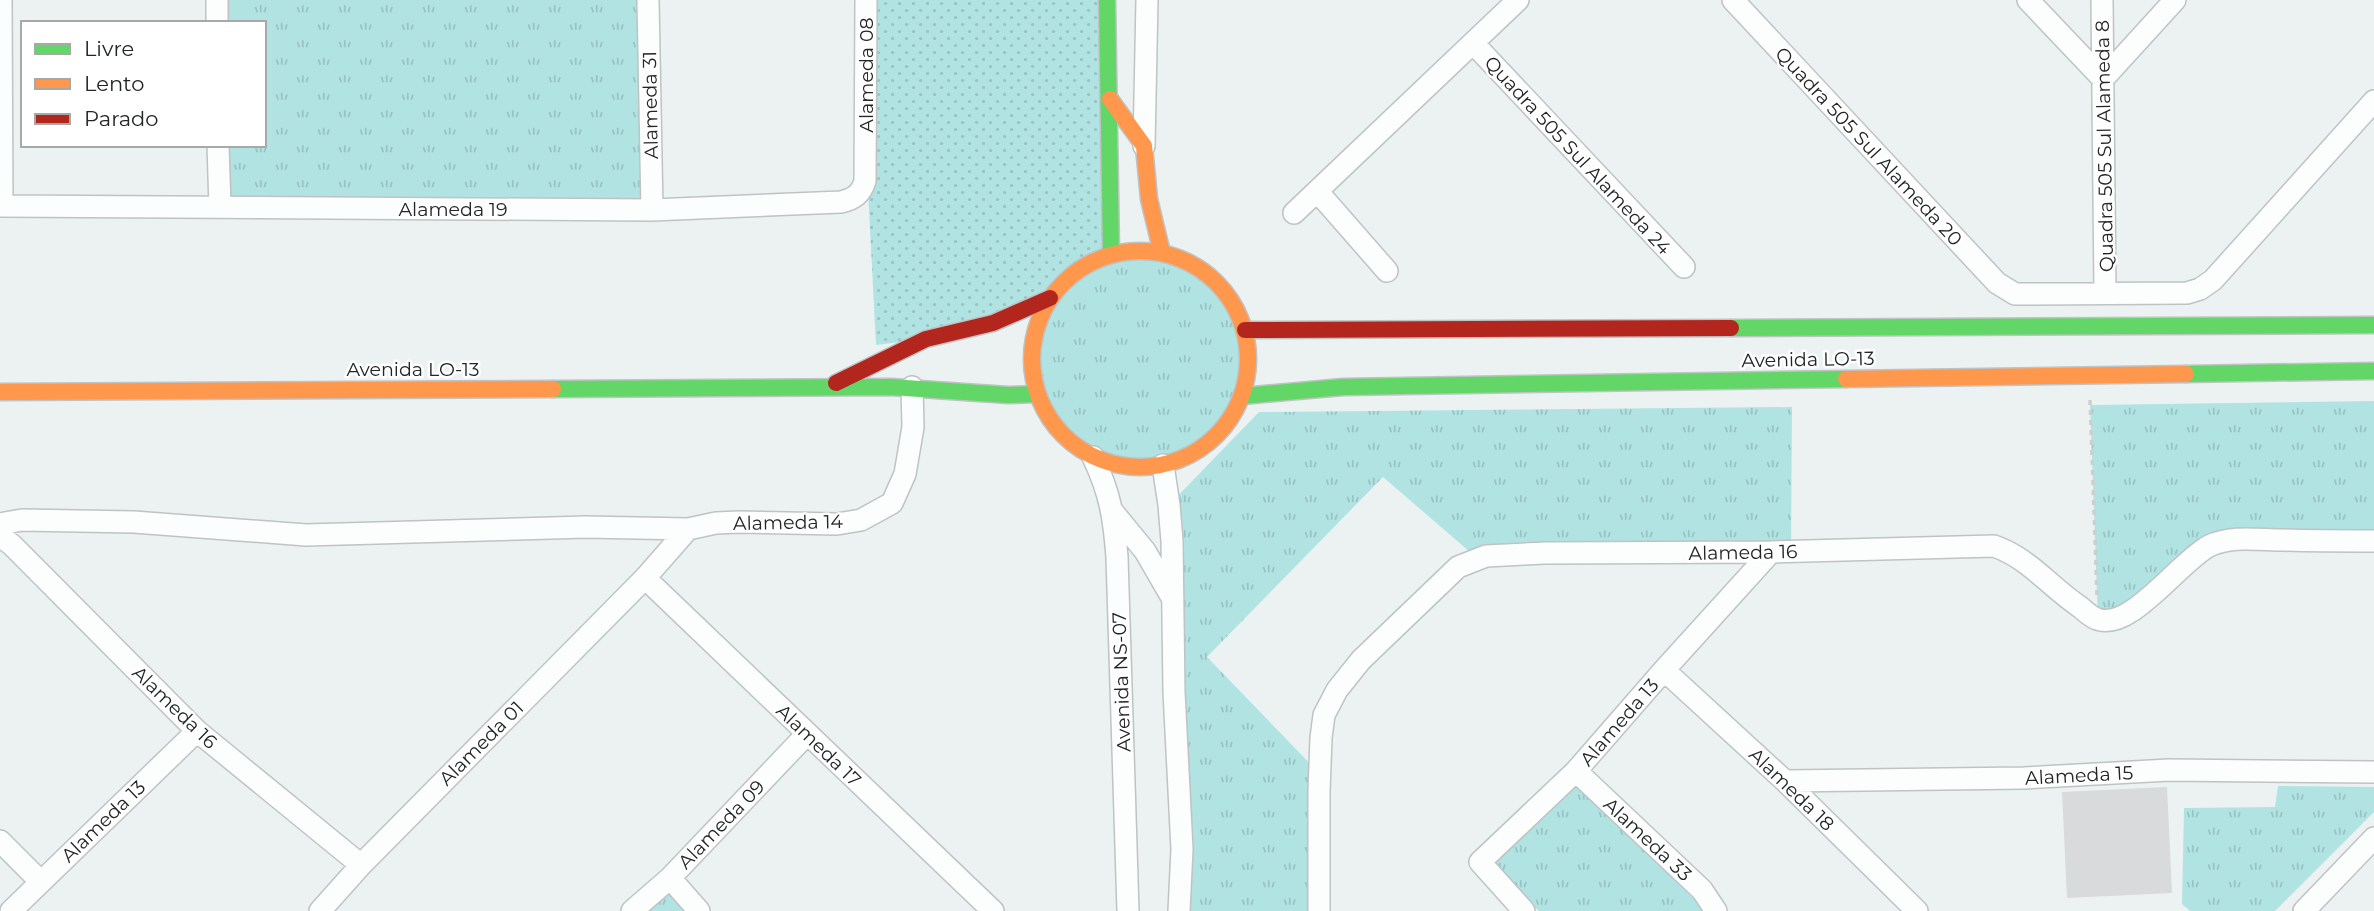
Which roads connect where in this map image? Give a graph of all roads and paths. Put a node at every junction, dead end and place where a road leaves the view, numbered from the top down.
1 (1, 0) edge
2 (217, 0) edge
3 (648, 0) edge
4 (866, 0) edge
5 (1107, 0) edge
6 (1147, 0) edge
7 (1518, 0) edge
8 (1733, 0) edge
9 (2028, 0) edge
10 (2102, 0) edge
11 (2175, 0) edge
12 (217, 21) edge
13 (1473, 43) junction
14 (2103, 79) junction
15 (1110, 99) junction
16 (2374, 101) edge
17 (1144, 146) junction
18 (218, 147) edge
19 (866, 151) joint
20 (1317, 191) junction
21 (1, 206) edge
22 (220, 207) junction
23 (652, 210) junction
24 (1294, 213) dead end
25 (1162, 253) junction
26 (1111, 254) junction
27 (1684, 267) dead end
28 (1387, 271) dead end
29 (2105, 293) junction
30 (1050, 298) junction
31 (2374, 325) edge
32 (1245, 330) junction
33 (2374, 371) edge
34 (2089, 377) junction
35 (827, 387) junction
36 (912, 387) junction
37 (0, 393) edge
38 (1037, 394) junction
39 (1242, 396) junction
40 (1093, 457) junction
41 (1163, 465) junction
42 (1113, 512) junction
43 (0, 524) edge
44 (688, 529) junction
45 (0, 536) edge
46 (2374, 541) edge
47 (1771, 552) junction
48 (645, 578) junction
49 (1172, 599) junction
50 (2098, 620) junction
51 (1664, 670) junction
52 (197, 732) junction
53 (807, 734) junction
54 (1576, 771) junction
55 (2374, 772) edge
56 (1784, 781) junction
57 (2374, 838) edge
58 (0, 841) edge
59 (361, 865) junction
60 (670, 878) junction
61 (40, 881) junction
62 (11, 911) edge
63 (320, 911) edge
64 (632, 911) edge
65 (699, 911) edge
66 (993, 911) edge
67 (1128, 911) edge
68 (1179, 911) edge
69 (1319, 911) edge
70 (1524, 911) edge
71 (1716, 911) edge
72 (1917, 911) edge
73 (2304, 911) edge

1 - 21 street
2 - 12 street
3 - 23 street, Alameda 31
4 - 19 street, Alameda 08
5 - 15 street
6 - 17 street
7 - 13 street
8 - 29 street, Quadra 505 Sul Alameda 20
9 - 14 street
10 - 14 street, Quadra 505 Sul Alameda 8
11 - 14 street
13 - 20 street
13 - 27 street, Quadra 505 Sul Alameda 24
14 - 29 street, Quadra 505 Sul Alameda 8
15 - 17 street
15 - 26 street
16 - 29 street
17 - 25 street
18 - 22 street
19 - 23 street, Alameda 19
20 - 24 street
20 - 28 street
21 - 22 street, Alameda 19
22 - 23 street, Alameda 19
25 - 26 street
25 - 32 street
26 - 30 street
30 - 35 street, Avenida LO-13
30 - 38 street
31 - 32 street, Avenida LO-13
32 - 39 street
33 - 34 street, Avenida LO-13
34 - 39 street, Avenida LO-13
34 - 50 path
35 - 36 street, Avenida LO-13
35 - 37 street, Avenida LO-13
36 - 38 street, Avenida LO-13
36 - 44 street, Alameda 14
38 - 40 street
39 - 41 street
40 - 41 street
40 - 42 street, Avenida NS-07
41 - 49 street
42 - 49 street
42 - 67 street, Avenida NS-07
43 - 44 street, Alameda 14
44 - 48 street, Alameda 01
45 - 52 street, Alameda 16
46 - 50 street
47 - 50 street, Alameda 16
47 - 51 street, Alameda 13
47 - 69 street, Alameda 16
48 - 53 street, Alameda 17
48 - 59 street, Alameda 01
49 - 68 street
51 - 54 street, Alameda 13
51 - 56 street, Alameda 18
52 - 59 street, Alameda 16
52 - 61 street, Alameda 13
53 - 60 street, Alameda 09
53 - 66 street, Alameda 17
54 - 70 street, Alameda 13
54 - 71 street, Alameda 33
55 - 56 street, Alameda 15
56 - 72 street, Alameda 18
57 - 73 street
58 - 61 street
59 - 63 street, Alameda 01
60 - 64 street, Alameda 09
60 - 65 street
61 - 62 street, Alameda 13

